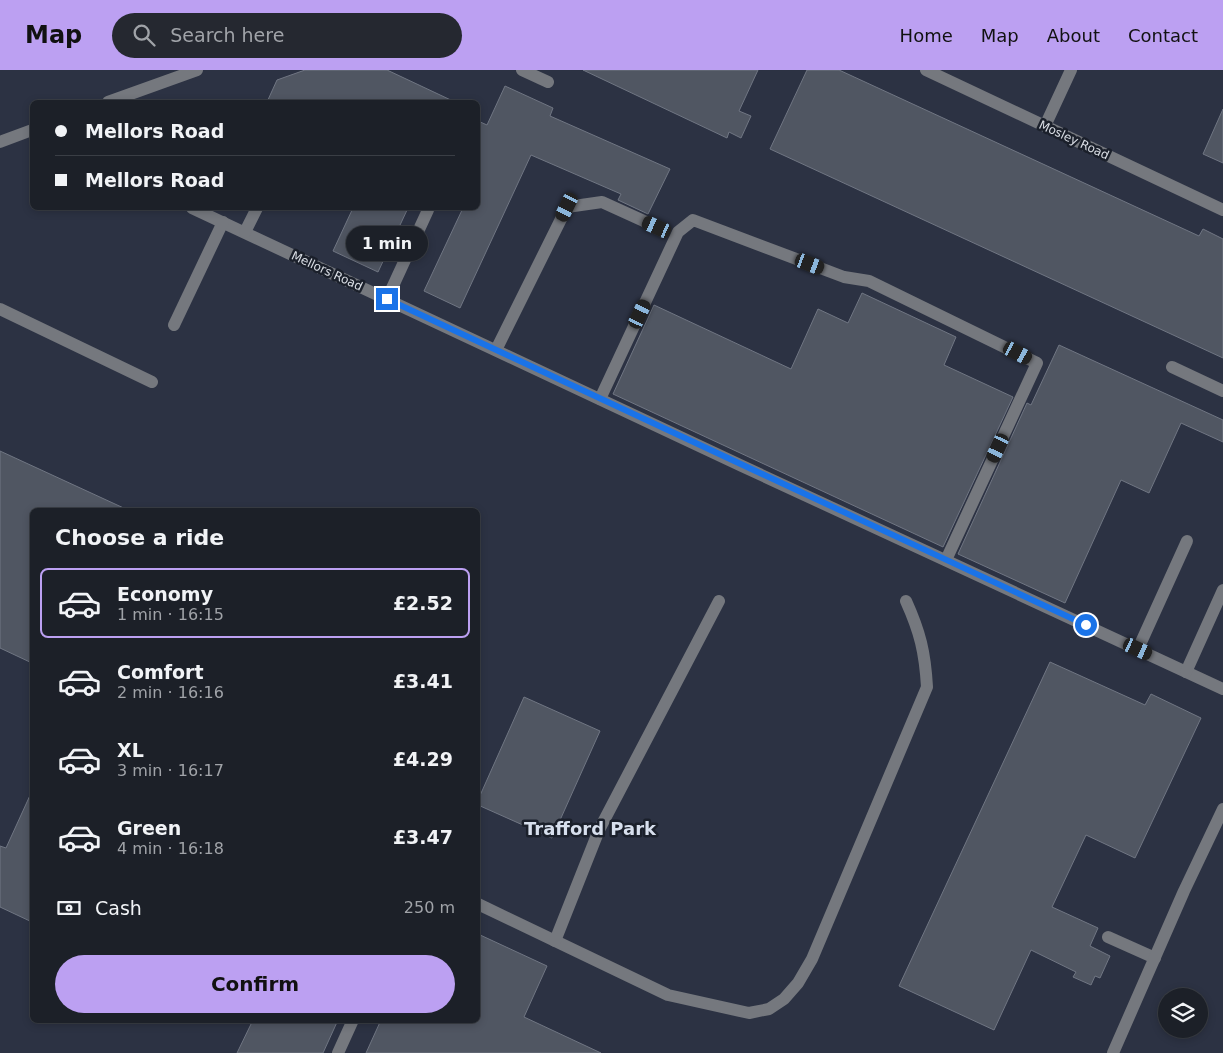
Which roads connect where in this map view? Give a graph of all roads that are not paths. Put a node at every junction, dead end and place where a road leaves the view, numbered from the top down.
1 (197, 70) edge
2 (522, 70) edge
3 (926, 70) edge
4 (1071, 70) edge
5 (548, 82) dead end
6 (114, 100) edge
7 (1045, 126) junction
8 (30, 131) edge
9 (0, 142) edge
10 (196, 210) edge
11 (256, 210) edge
12 (428, 210) dead end
13 (1223, 210) edge
14 (223, 222) junction
15 (657, 227) dead end
16 (245, 232) junction
17 (387, 299) junction
18 (0, 309) edge
19 (174, 326) dead end
20 (496, 350) junction
21 (1172, 367) dead end
22 (152, 382) dead end
23 (1223, 390) edge
24 (600, 399) junction
25 (1187, 541) dead end
26 (946, 560) junction
27 (1223, 590) edge
28 (719, 601) dead end
29 (906, 601) dead end
30 (1138, 649) junction
31 (1186, 672) junction
32 (1223, 689) edge
33 (1223, 809) edge
34 (480, 905) edge
35 (1108, 937) dead end
36 (555, 941) junction
37 (1155, 958) junction
38 (352, 1023) edge
39 (338, 1053) edge
40 (1113, 1053) edge

1 - 6 street
2 - 5 street
3 - 7 street, Mosley Road
4 - 7 street
7 - 13 street, Mosley Road
8 - 9 street
10 - 14 street, Mellors Road
11 - 16 street
12 - 17 street
14 - 16 street, Mellors Road
14 - 19 street
15 - 20 street
16 - 17 street, Mellors Road
17 - 20 street, Mellors Road
18 - 22 street
20 - 24 street, Mellors Road
21 - 23 street
24 - 26 street, Mellors Road
24 - 26 street
25 - 30 street
26 - 30 street, Mellors Road
27 - 31 street
28 - 36 street
29 - 36 street
30 - 31 street, Mellors Road
31 - 32 street, Mellors Road
33 - 37 street
34 - 36 street
35 - 37 street
37 - 40 street
38 - 39 street

